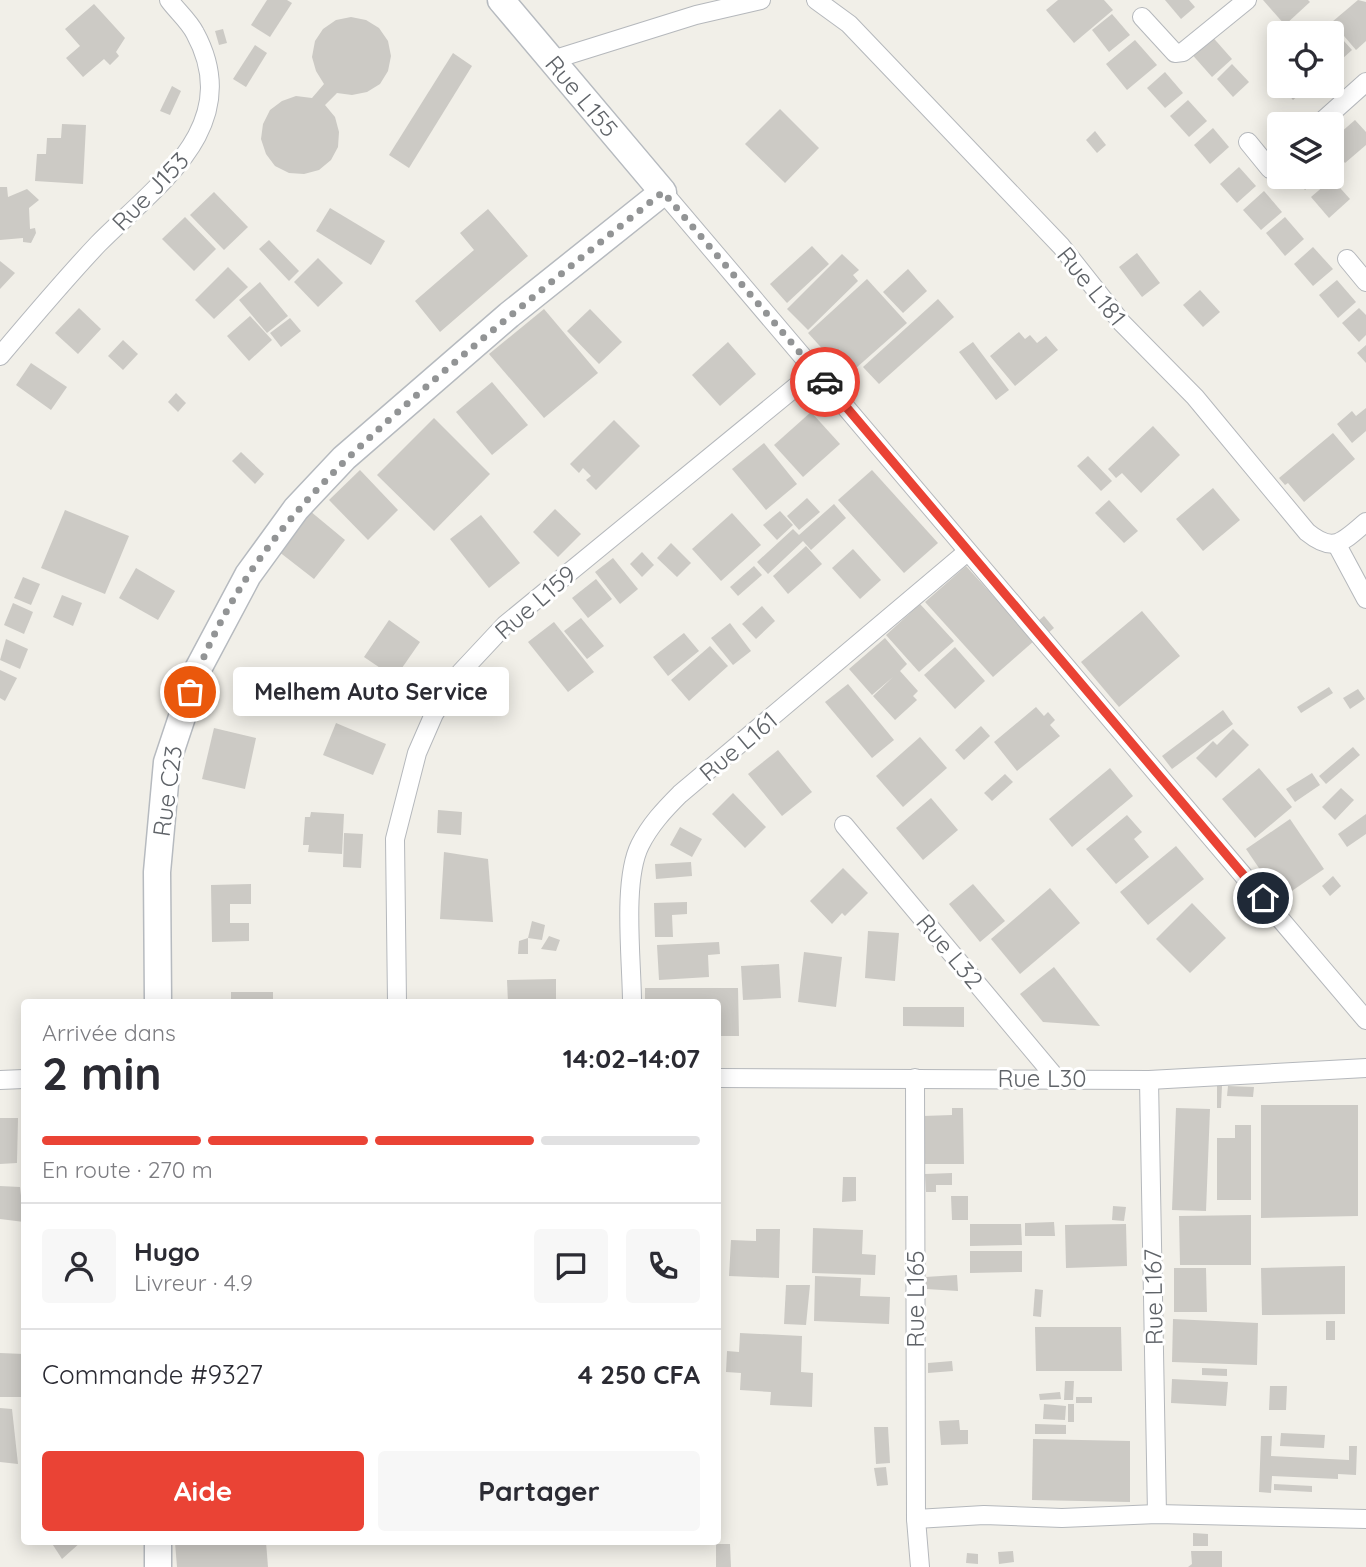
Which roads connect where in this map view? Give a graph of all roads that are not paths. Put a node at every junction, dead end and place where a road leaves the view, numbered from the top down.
1 (169, 0) edge
2 (502, 0) edge
3 (761, 0) edge
4 (816, 0) edge
5 (1247, 0) edge
6 (1142, 17) dead end
7 (552, 60) junction
8 (1366, 82) edge
9 (1332, 112) edge
10 (1248, 142) dead end
11 (1267, 165) edge
12 (663, 192) junction
13 (1347, 259) dead end
14 (1366, 282) edge
15 (0, 356) edge
16 (815, 370) junction
17 (1366, 522) edge
18 (1337, 545) junction
19 (967, 552) junction
20 (1366, 599) edge
21 (844, 825) dead end
22 (158, 999) edge
23 (397, 999) edge
24 (632, 999) edge
25 (1366, 1020) edge
26 (1366, 1068) edge
27 (721, 1078) edge
28 (915, 1078) junction
29 (1056, 1078) junction
30 (21, 1079) edge
31 (0, 1080) edge
32 (1149, 1080) junction
33 (1157, 1514) junction
34 (1366, 1519) edge
35 (916, 1520) junction
36 (158, 1545) edge
37 (158, 1567) edge
38 (920, 1567) edge

1 - 15 street, Rue J153
2 - 7 street, Rue L155
3 - 7 street
4 - 18 street, Rue L181
5 - 6 street
7 - 12 street, Rue L155
8 - 9 street
10 - 11 street
12 - 16 street
12 - 22 street, Rue C23
13 - 14 street
16 - 19 street
16 - 23 street, Rue L159
17 - 18 street
18 - 20 street
19 - 24 street, Rue L161
19 - 25 street
21 - 29 street, Rue L32
26 - 32 street, Rue L30
27 - 28 street, Rue L30
28 - 29 street, Rue L30
28 - 35 street, Rue L165
29 - 32 street, Rue L30
30 - 31 street
32 - 33 street, Rue L167
33 - 34 street
33 - 35 street
35 - 38 street, Rue L165
36 - 37 street

